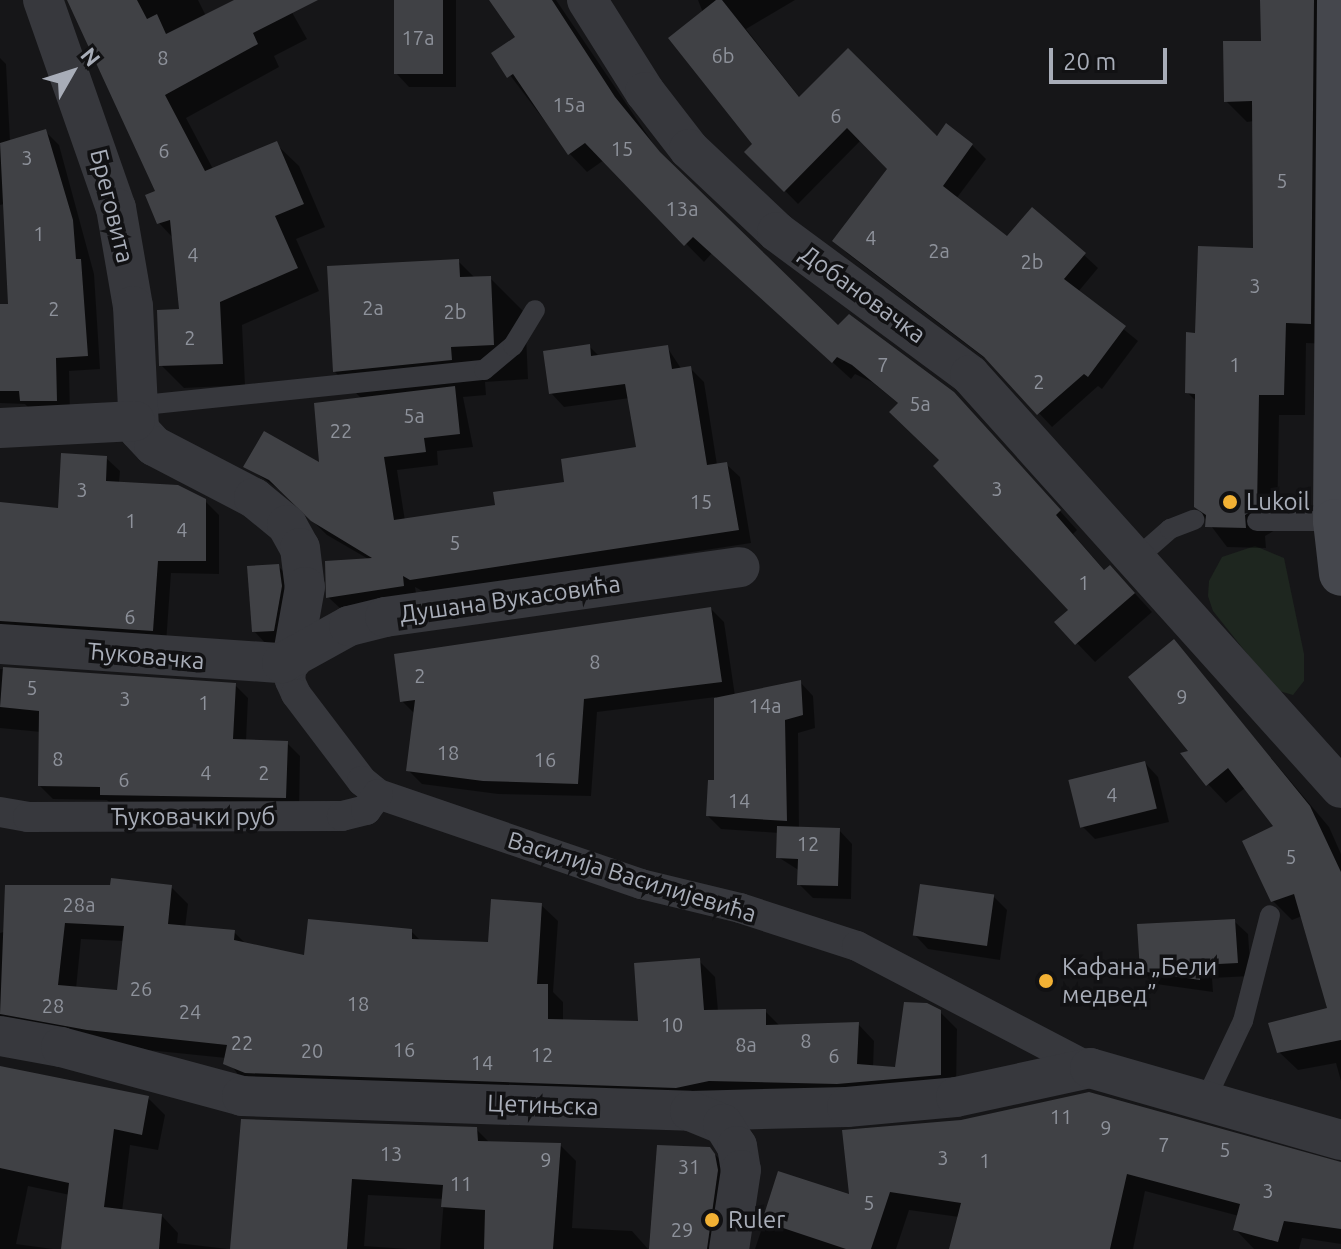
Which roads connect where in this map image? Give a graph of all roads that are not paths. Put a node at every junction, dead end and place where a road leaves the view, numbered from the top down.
1 (43, 0) edge
2 (587, 0) edge
3 (1339, 0) edge
4 (535, 310) dead end
5 (135, 413) junction
6 (0, 428) edge
7 (1194, 520) dead end
8 (1257, 521) dead end
9 (1335, 521) junction
10 (739, 567) dead end
11 (1145, 568) junction
12 (1341, 574) edge
13 (0, 644) edge
14 (292, 660) junction
15 (1341, 788) edge
16 (378, 794) junction
17 (0, 812) edge
18 (1270, 915) dead end
19 (0, 1036) edge
20 (1090, 1068) junction
21 (1204, 1103) junction
22 (690, 1111) junction
23 (1341, 1140) edge
24 (729, 1249) edge

1 - 5 street, Бреговита
2 - 11 street, Добановачка
3 - 9 main road
4 - 5 lane
5 - 6 street
5 - 14 street, Василија Василијевића
7 - 11 lane
8 - 9 lane
9 - 12 main road
10 - 14 street, Душана Вукасовића
11 - 15 street, Добановачка
13 - 14 street, Ћуковачка
14 - 16 street, Василија Василијевића
16 - 17 street, Ћуковачки руб
16 - 20 street, Василија Василијевића
18 - 21 lane
19 - 22 street, Цетињска
20 - 21 street, Василија Василијевића
20 - 22 street, Цетињска
21 - 23 street, Василија Василијевића
22 - 24 street

